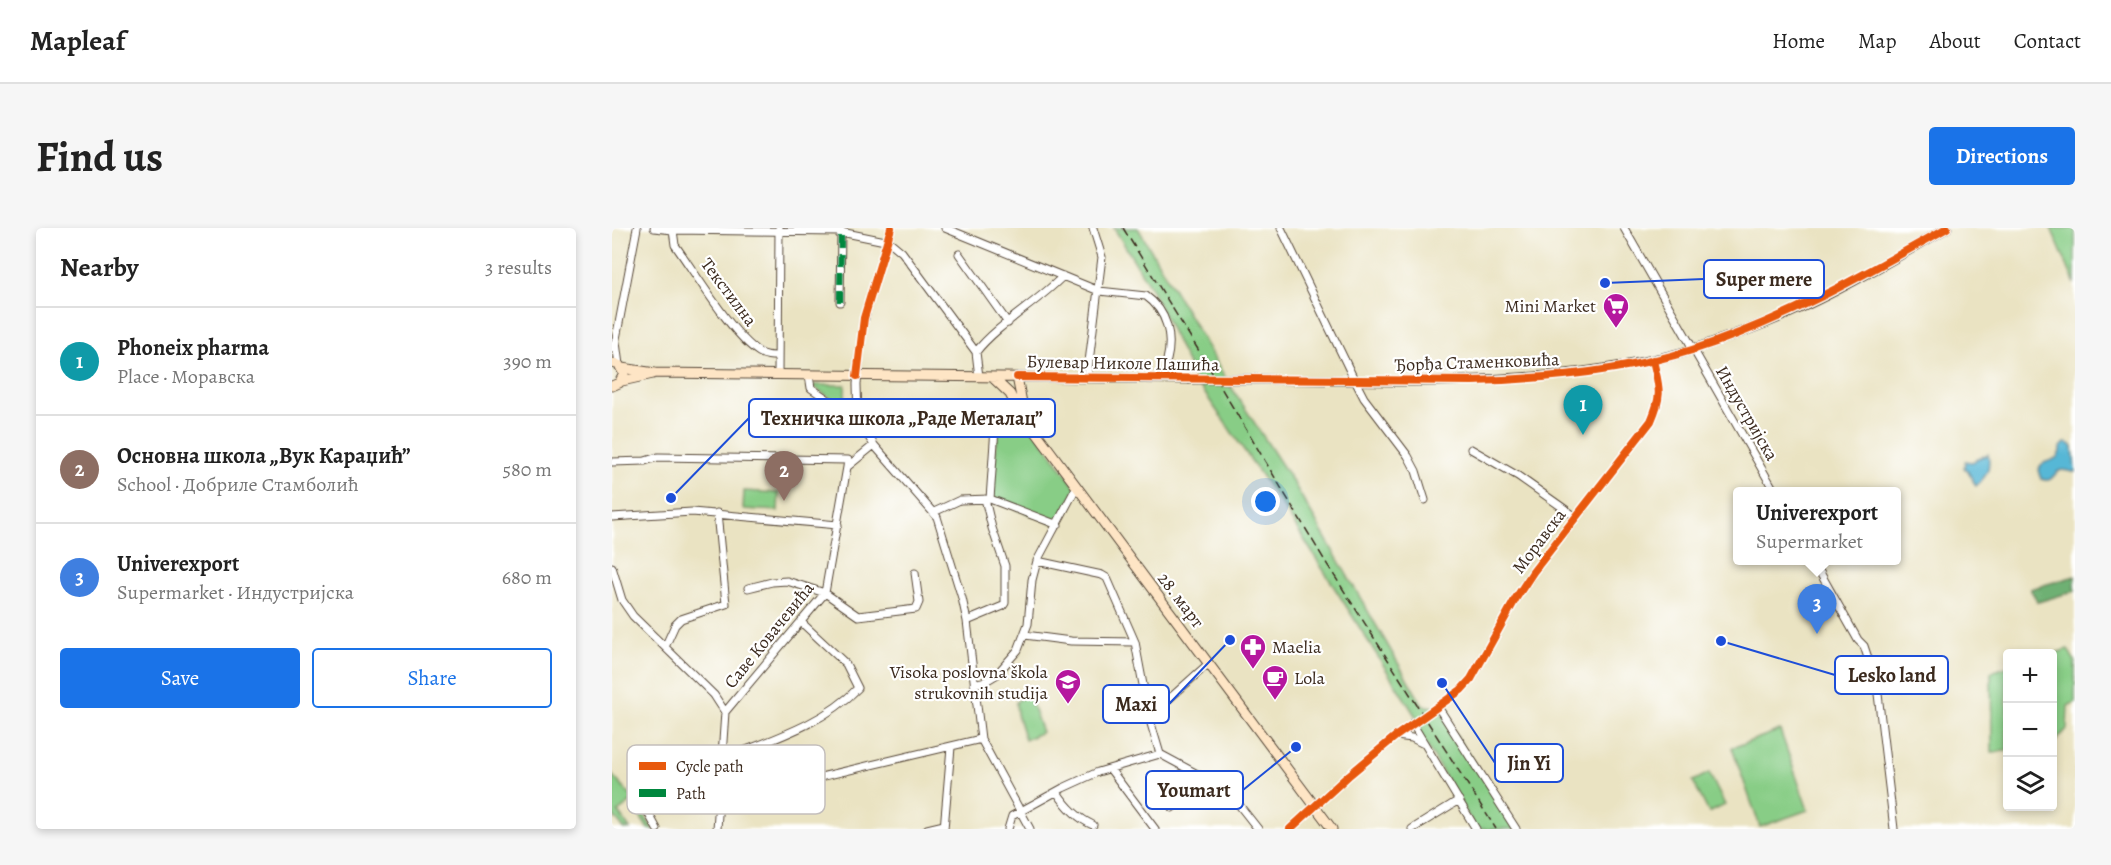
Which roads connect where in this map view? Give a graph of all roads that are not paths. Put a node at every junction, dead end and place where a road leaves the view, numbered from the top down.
1 (637, 228) edge
2 (654, 228) edge
3 (891, 228) edge
4 (945, 228) edge
5 (1094, 228) edge
6 (1281, 228) edge
7 (1624, 228) edge
8 (1947, 228) edge
9 (707, 229) edge
10 (673, 230) junction
11 (779, 230) edge
12 (841, 230) edge
13 (887, 241) junction
14 (959, 254) dead end
15 (1063, 276) junction
16 (1099, 291) junction
17 (840, 302) dead end
18 (1008, 323) junction
19 (616, 339) junction
20 (612, 349) edge
21 (1693, 350) junction
22 (976, 352) junction
23 (777, 356) junction
24 (1167, 360) dead end
25 (1653, 360) junction
26 (618, 365) edge
27 (655, 373) junction
28 (778, 375) junction
29 (809, 375) junction
30 (857, 376) junction
31 (979, 377) junction
32 (992, 377) junction
33 (1017, 377) junction
34 (1041, 377) junction
35 (1087, 378) junction
36 (1229, 379) joint
37 (1354, 380) junction
38 (622, 381) junction
39 (612, 386) edge
40 (1017, 399) junction
41 (856, 415) junction
42 (1027, 419) junction
43 (874, 445) junction
44 (1471, 449) dead end
45 (612, 462) edge
46 (847, 467) junction
47 (1772, 487) edge
48 (1076, 488) junction
49 (987, 499) junction
50 (1425, 500) dead end
51 (934, 512) junction
52 (717, 513) junction
53 (612, 517) edge
54 (1576, 518) junction
55 (838, 525) junction
56 (1058, 525) junction
57 (1036, 561) junction
58 (1815, 565) edge
59 (612, 567) edge
60 (915, 573) dead end
61 (748, 588) dead end
62 (825, 593) junction
63 (967, 621) junction
64 (801, 622) junction
65 (1024, 635) junction
66 (1135, 642) junction
67 (665, 647) junction
68 (1208, 664) junction
69 (974, 684) junction
70 (1438, 707) junction
71 (725, 712) junction
72 (1149, 717) junction
73 (1412, 723) junction
74 (1396, 736) junction
75 (981, 739) junction
76 (722, 745) edge
77 (756, 745) edge
78 (1425, 745) junction
79 (951, 747) junction
80 (1160, 754) junction
81 (1110, 769) junction
82 (825, 776) edge
83 (1201, 776) junction
84 (1057, 792) junction
85 (1459, 800) junction
86 (1314, 807) junction
87 (1172, 808) dead end
88 (1021, 811) junction
89 (649, 814) edge
90 (718, 814) edge
91 (1093, 825) dead end
92 (944, 827) edge
93 (657, 829) edge
94 (717, 829) edge
95 (927, 829) edge
96 (1008, 829) edge
97 (1030, 829) edge
98 (1155, 829) edge
99 (1258, 829) edge
100 (1290, 829) edge
101 (1332, 829) edge
102 (1412, 829) edge
103 (1476, 829) edge
104 (1516, 829) edge
105 (1894, 829) edge

1 - 19 street
2 - 10 street
3 - 13 street
4 - 15 street
5 - 16 street
6 - 37 street
7 - 21 street, Индустријска
8 - 21 main road, Ђорђа Стаменковића
9 - 10 street
9 - 11 street
10 - 23 street, Текстилна
11 - 12 street
11 - 23 street
12 - 13 street
12 - 17 street
13 - 22 street
13 - 30 street
14 - 18 street
15 - 16 street
15 - 18 street
16 - 24 street
16 - 35 street
18 - 22 street
19 - 20 street
19 - 26 street
21 - 25 main road, Ђорђа Стаменковића
21 - 47 street, Индустријска
22 - 31 street
23 - 28 street
25 - 37 main road, Ђорђа Стаменковића
25 - 54 street, Моравска
26 - 27 main road, Булевар Николе Пашића
26 - 38 main road
27 - 28 main road, Булевар Николе Пашића
27 - 38 main road, Булевар Николе Пашића
28 - 29 main road, Булевар Николе Пашића
29 - 30 main road, Булевар Николе Пашића
29 - 41 street
30 - 31 main road, Булевар Николе Пашића
30 - 41 street
31 - 32 main road, Булевар Николе Пашића
32 - 33 main road, Булевар Николе Пашића
32 - 40 main road, 28. март
33 - 34 main road, Булевар Николе Пашића
33 - 40 main road, 28. март
34 - 35 main road, Булевар Николе Пашића
34 - 40 main road
35 - 36 main road, Булевар Николе Пашића, bridge
36 - 37 main road, Ђорђа Стаменковића
37 - 50 street
38 - 39 main road, Булевар Николе Пашића
40 - 42 main road, 28. март
41 - 43 street
42 - 48 main road, 28. март
42 - 49 street
43 - 46 street
43 - 51 street
44 - 54 street
45 - 46 street
46 - 55 street, Саве Ковачевића
48 - 56 street
48 - 68 main road, 28. март
49 - 51 street
49 - 56 street
49 - 63 street
51 - 63 street
52 - 53 street
52 - 55 street
52 - 67 street
54 - 70 street, Моравска
55 - 62 street, Саве Ковачевића
56 - 57 street
57 - 65 street
57 - 66 street
58 - 105 street
59 - 67 street
60 - 62 street
61 - 62 street
62 - 64 street, Саве Ковачевића
63 - 69 street
64 - 71 street, Саве Ковачевића
64 - 77 street
65 - 66 street
65 - 69 street
66 - 72 street
67 - 71 street
68 - 72 street
68 - 86 main road, 28. март
69 - 75 street
70 - 73 street, Моравска
70 - 104 street
71 - 76 street
72 - 80 street
73 - 74 street, Моравска
73 - 78 street
74 - 78 street
74 - 86 street, Моравска
75 - 79 street
75 - 88 street
78 - 85 street
79 - 82 street
79 - 92 street
80 - 81 street
80 - 83 street
81 - 84 street
81 - 98 street
83 - 87 street
83 - 99 street
84 - 88 street
84 - 91 street
85 - 102 street
85 - 103 street
86 - 100 street, Моравска
86 - 101 main road, 28. март
88 - 96 street
88 - 97 street
89 - 93 street
90 - 94 street
92 - 95 street

